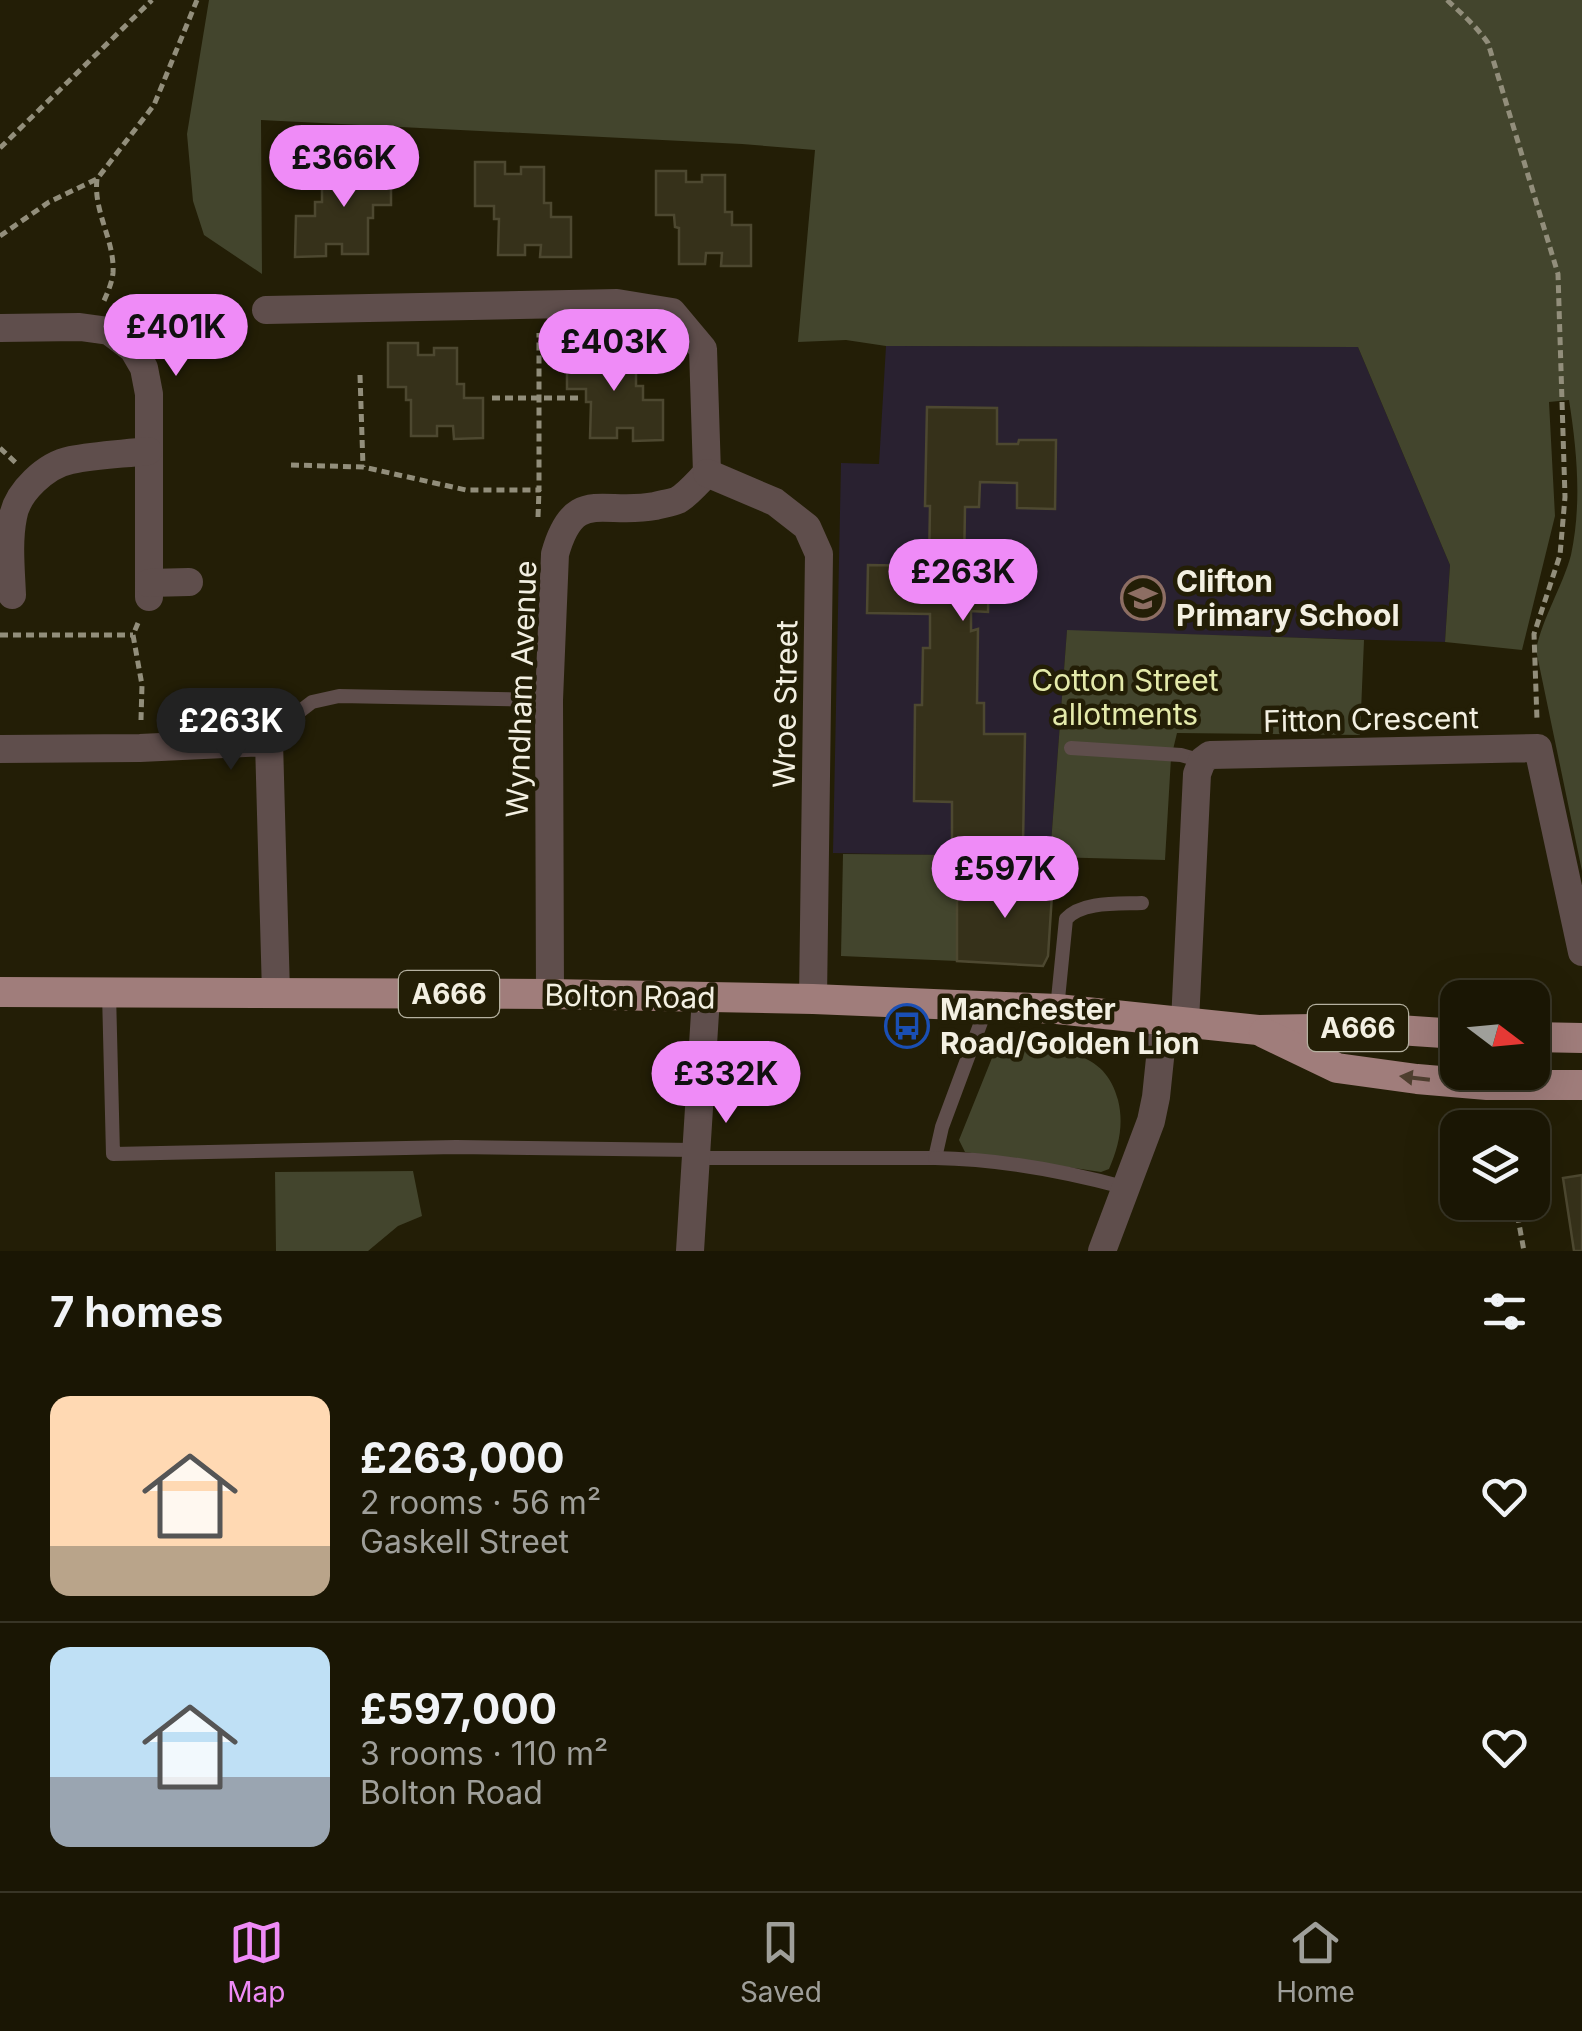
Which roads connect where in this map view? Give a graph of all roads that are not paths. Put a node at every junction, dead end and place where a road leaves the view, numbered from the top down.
1 (266, 310) road end
2 (0, 328) edge
3 (148, 451) junction
4 (707, 473) junction
5 (190, 582) dead end
6 (16, 595) edge
7 (549, 700) junction
8 (269, 742) junction
9 (1071, 748) dead end
10 (0, 749) edge
11 (1202, 760) junction
12 (1142, 904) dead end
13 (1582, 952) edge
14 (0, 992) edge
15 (110, 993) junction
16 (276, 993) junction
17 (550, 994) junction
18 (706, 998) junction
19 (814, 999) junction
20 (987, 1005) junction
21 (1056, 1008) junction
22 (1174, 1021) junction
23 (1258, 1030) junction
24 (1440, 1033) edge
25 (1550, 1037) edge
26 (1582, 1038) edge
27 (1582, 1085) edge
28 (695, 1154) junction
29 (935, 1158) junction
30 (1127, 1188) junction
31 (690, 1251) edge
32 (1102, 1251) edge

1 - 4 street
2 - 3 street
3 - 5 street
3 - 6 street
4 - 7 street, Wyndham Avenue
4 - 19 street, Wroe Street
7 - 8 lane
7 - 17 street, Wyndham Avenue
8 - 10 street
8 - 16 street
9 - 11 lane
11 - 13 street, Fitton Crescent
11 - 22 street
12 - 21 lane
14 - 15 main road, Bolton Road / A666
15 - 16 main road, Bolton Road / A666
15 - 28 lane
16 - 17 main road, Bolton Road / A666
17 - 18 main road, Bolton Road / A666
18 - 19 main road, Bolton Road / A666
18 - 28 street
19 - 20 main road, Bolton Road / A666
20 - 21 main road, Bolton Road / A666
20 - 29 lane
21 - 22 main road, Bolton Road / A666
22 - 23 main road, Bolton Road / A666
22 - 30 street
23 - 24 main road, Bolton Road / A666
27 -> 23 main road, Bolton Road / A666
25 - 26 main road
28 - 29 lane
28 - 31 street
29 - 30 lane
30 - 32 street

